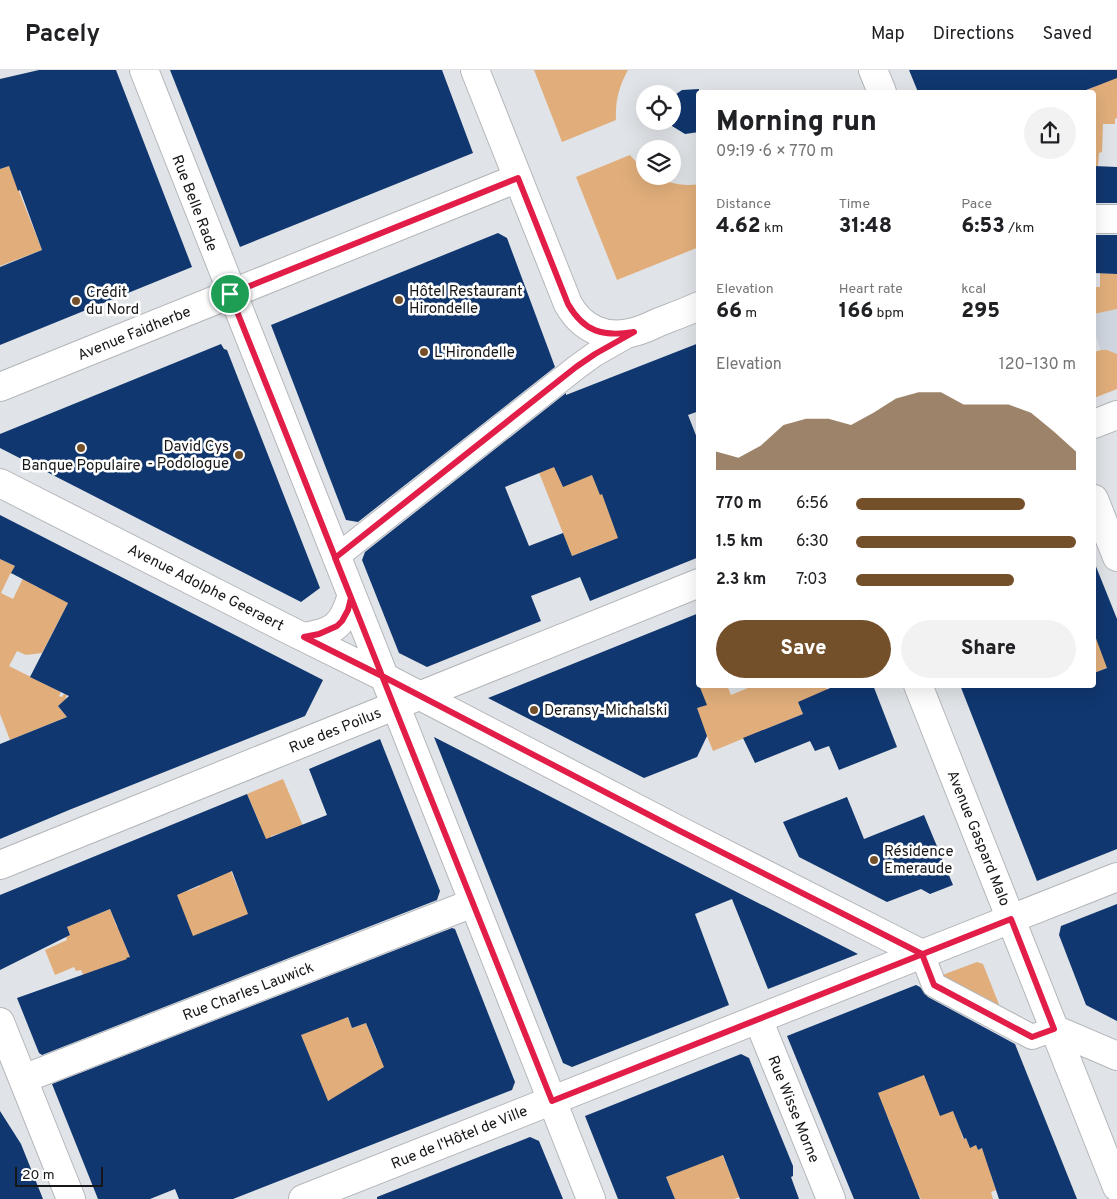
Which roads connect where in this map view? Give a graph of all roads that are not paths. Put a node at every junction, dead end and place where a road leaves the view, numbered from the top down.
1 (144, 70) edge
2 (475, 70) edge
3 (872, 70) edge
4 (881, 90) edge
5 (518, 178) junction
6 (1096, 219) edge
7 (1117, 219) edge
8 (230, 294) junction
9 (696, 307) edge
10 (634, 332) junction
11 (0, 387) edge
12 (1117, 415) edge
13 (1096, 423) edge
14 (0, 483) edge
15 (1096, 504) edge
16 (1117, 557) edge
17 (335, 558) junction
18 (696, 584) edge
19 (351, 598) junction
20 (304, 637) junction
21 (382, 676) junction
22 (919, 688) edge
23 (420, 696) junction
24 (394, 706) junction
25 (0, 865) edge
26 (1117, 877) edge
27 (473, 904) junction
28 (1011, 919) junction
29 (922, 954) junction
30 (758, 1019) junction
31 (0, 1022) edge
32 (1054, 1029) junction
33 (1117, 1056) edge
34 (23, 1079) junction
35 (552, 1101) junction
36 (1117, 1187) edge
37 (71, 1199) edge
38 (303, 1199) edge
39 (591, 1199) edge
40 (831, 1199) edge

1 - 8 street, Rue Belle Rade
2 - 5 street
3 - 4 street
5 - 8 street, Avenue Faidherbe
5 - 10 street
6 - 7 street
8 - 11 street, Avenue Faidherbe
8 - 17 street, Rue Belle Rade
9 - 10 street
10 - 17 street
12 - 13 street
14 - 20 street, Avenue Adolphe Geeraert
15 - 16 street
17 - 19 street, Rue Belle Rade
18 - 23 street, Rue des Poilus
19 - 20 street
19 - 21 street, Rue Belle Rade
20 - 21 street, Avenue Adolphe Geeraert
21 - 23 street, Avenue Adolphe Geeraert
21 - 24 street, Rue Belle Rade
22 - 28 street, Avenue Gaspard Malo
23 - 24 street, Rue des Poilus
23 - 29 street, Avenue Adolphe Geeraert
24 - 25 street, Rue des Poilus
24 - 27 street, Rue Belle Rade
26 - 28 street, Rue de l'Hôtel de Ville
27 - 34 street, Rue Charles Lauwick
27 - 35 street, Rue Belle Rade
28 - 29 street, Rue de l'Hôtel de Ville
28 - 32 street, Avenue Gaspard Malo
29 - 30 street, Rue de l'Hôtel de Ville
29 - 32 street
30 - 35 street, Rue de l'Hôtel de Ville
30 - 40 street, Rue Wisse Morne
31 - 34 street
32 - 33 street
32 - 36 street, Avenue Gaspard Malo
34 - 37 street
35 - 38 street, Rue de l'Hôtel de Ville
35 - 39 street, Rue Belle Rade

